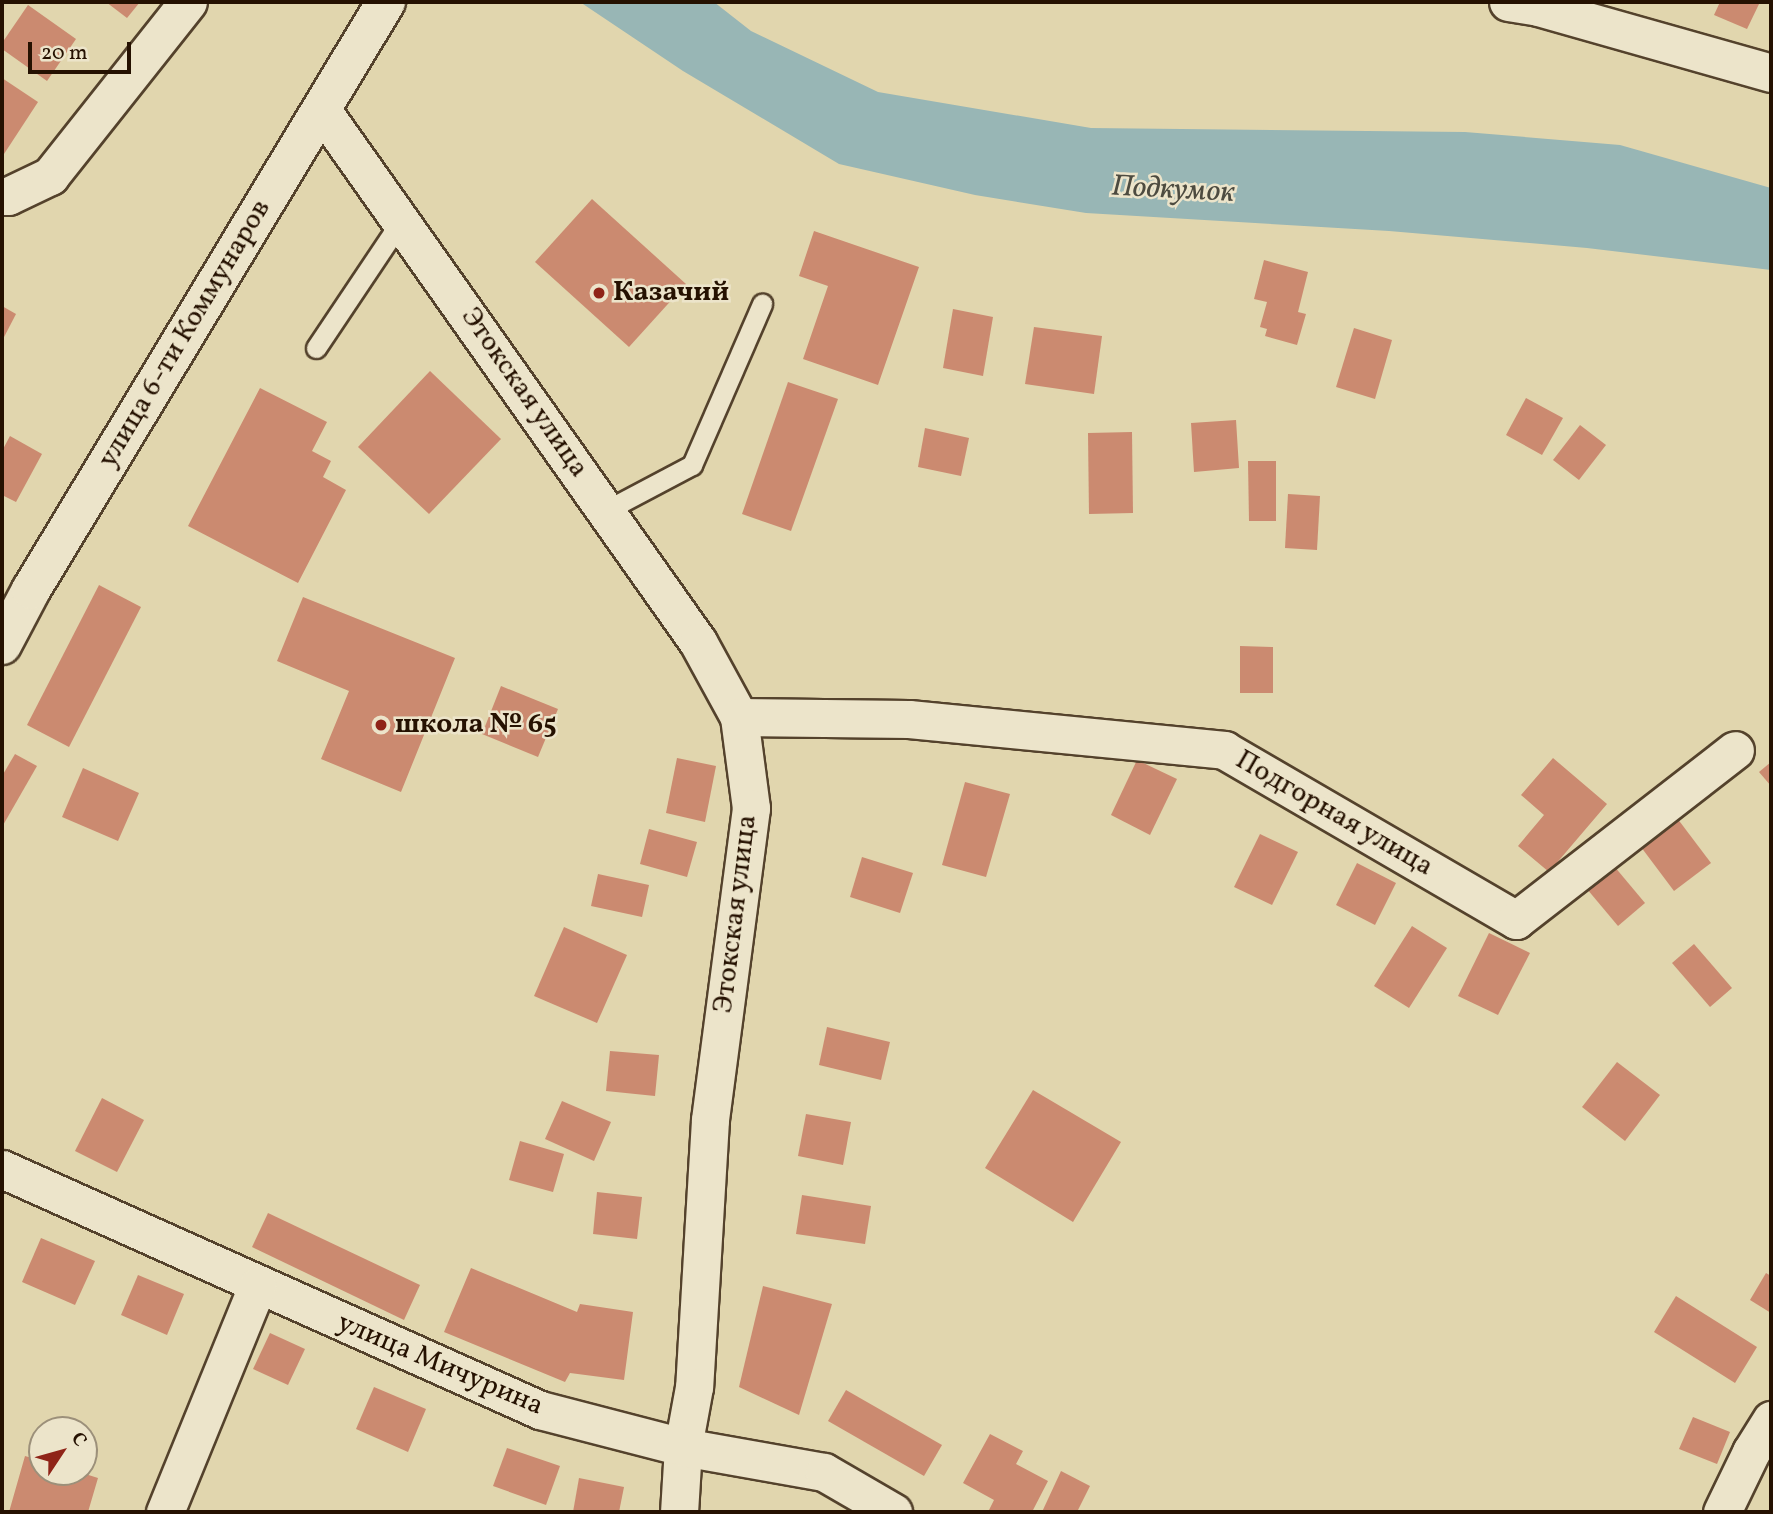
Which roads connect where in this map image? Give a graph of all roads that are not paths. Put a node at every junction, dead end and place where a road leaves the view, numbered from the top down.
1 (187, 2) edge
2 (1508, 2) edge
3 (379, 13) edge
4 (1771, 73) edge
5 (321, 109) junction
6 (2, 196) edge
7 (401, 221) junction
8 (762, 304) dead end
9 (316, 348) dead end
10 (607, 510) junction
11 (2, 645) edge
12 (739, 717) junction
13 (1735, 750) dead end
14 (2, 1169) edge
15 (257, 1286) junction
16 (1771, 1420) edge
17 (683, 1447) junction
18 (165, 1512) edge
19 (679, 1512) edge
20 (893, 1512) edge
21 (1722, 1512) edge

1 - 6 street
2 - 4 street
3 - 5 main road, улица 6-ти Коммунаров
5 - 7 street, Этокская улица
5 - 11 main road, улица 6-ти Коммунаров
7 - 9 lane
7 - 10 street, Этокская улица
8 - 10 lane
10 - 12 street, Этокская улица
12 - 13 street, Подгорная улица
12 - 17 street, Этокская улица
14 - 15 street, улица Мичурина
15 - 17 street, улица Мичурина
15 - 18 street
16 - 21 street
17 - 19 street, Этокская улица
17 - 20 street, улица Мичурина

